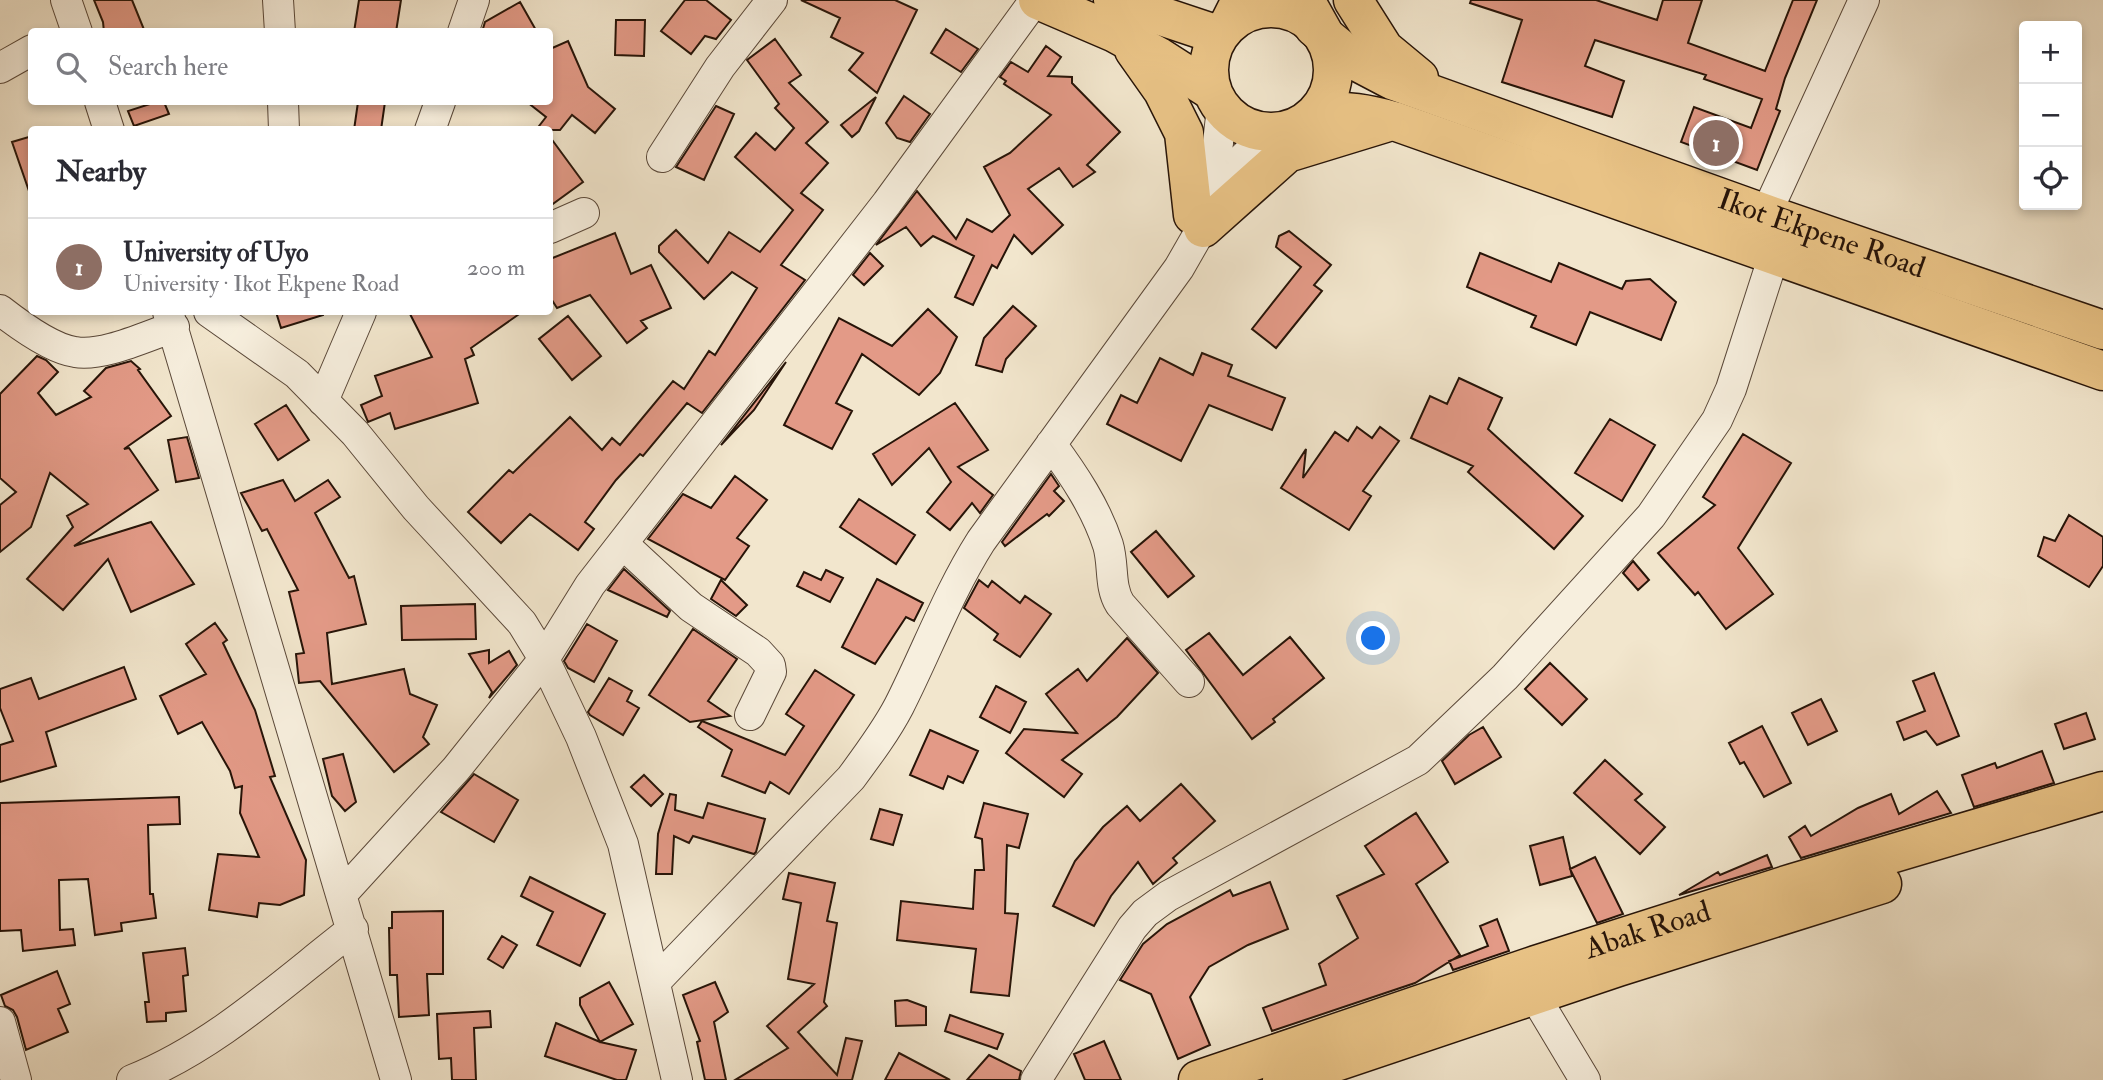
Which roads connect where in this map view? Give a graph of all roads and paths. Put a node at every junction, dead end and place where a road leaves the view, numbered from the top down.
1 (278, 0) edge
2 (474, 0) edge
3 (772, 0) edge
4 (1036, 0) edge
5 (1113, 0) edge
6 (1353, 0) edge
7 (1864, 0) edge
8 (1230, 19) edge
9 (1314, 20) edge
10 (279, 28) edge
11 (464, 28) edge
12 (1126, 40) junction
13 (28, 52) edge
14 (0, 68) edge
15 (1442, 97) junction
16 (1217, 100) junction
17 (101, 105) edge
18 (282, 105) edge
19 (439, 105) edge
20 (1319, 112) junction
21 (1394, 121) junction
22 (108, 126) edge
23 (284, 126) edge
24 (431, 126) edge
25 (1268, 133) junction
26 (662, 158) dead end
27 (584, 213) dead end
28 (1766, 214) junction
29 (1198, 221) junction
30 (553, 227) edge
31 (1774, 255) junction
32 (213, 315) edge
33 (360, 315) edge
34 (3, 318) edge
35 (171, 319) edge
36 (2103, 330) edge
37 (2103, 371) edge
38 (323, 401) junction
39 (1051, 444) junction
40 (623, 544) junction
41 (544, 659) junction
42 (1189, 682) dead end
43 (750, 715) dead end
44 (2103, 791) edge
45 (2103, 815) edge
46 (342, 894) junction
47 (353, 929) junction
48 (655, 982) junction
49 (1534, 995) junction
50 (0, 1022) edge
51 (16, 1080) edge
52 (132, 1080) edge
53 (396, 1080) edge
54 (677, 1080) edge
55 (1035, 1080) edge
56 (1198, 1080) edge
57 (1282, 1080) edge
58 (1585, 1080) edge

1 - 10 street
2 - 11 street
3 - 26 street
4 - 12 highway
4 - 40 street
5 - 8 highway
6 - 15 highway
7 - 28 street
8 - 9 highway
8 - 16 highway
9 - 15 highway, Ikot Ekpene Road
9 - 20 highway
12 - 16 highway
12 - 29 highway
13 - 14 street
15 - 28 highway, Ikot Ekpene Road
16 - 25 highway
16 - 29 street
17 - 22 street
18 - 23 street
19 - 24 street
20 - 21 highway, Ikot Ekpene Road
20 - 25 highway
21 - 29 highway
21 - 31 highway, Ikot Ekpene Road
25 - 29 street
27 - 30 street
28 - 36 highway, Ikot Ekpene Road
29 - 39 street
31 - 37 highway, Ikot Ekpene Road
31 - 55 street
32 - 38 street
33 - 38 street
34 - 35 street
35 - 46 street
38 - 41 street
39 - 42 street
39 - 48 street
40 - 41 street
40 - 43 street
41 - 46 street
41 - 48 street
44 - 56 highway, Abak Road
45 - 49 highway, Abak Road
46 - 47 street
47 - 52 street
47 - 53 street
48 - 54 street
49 - 57 highway, Abak Road
49 - 58 street
50 - 51 street

